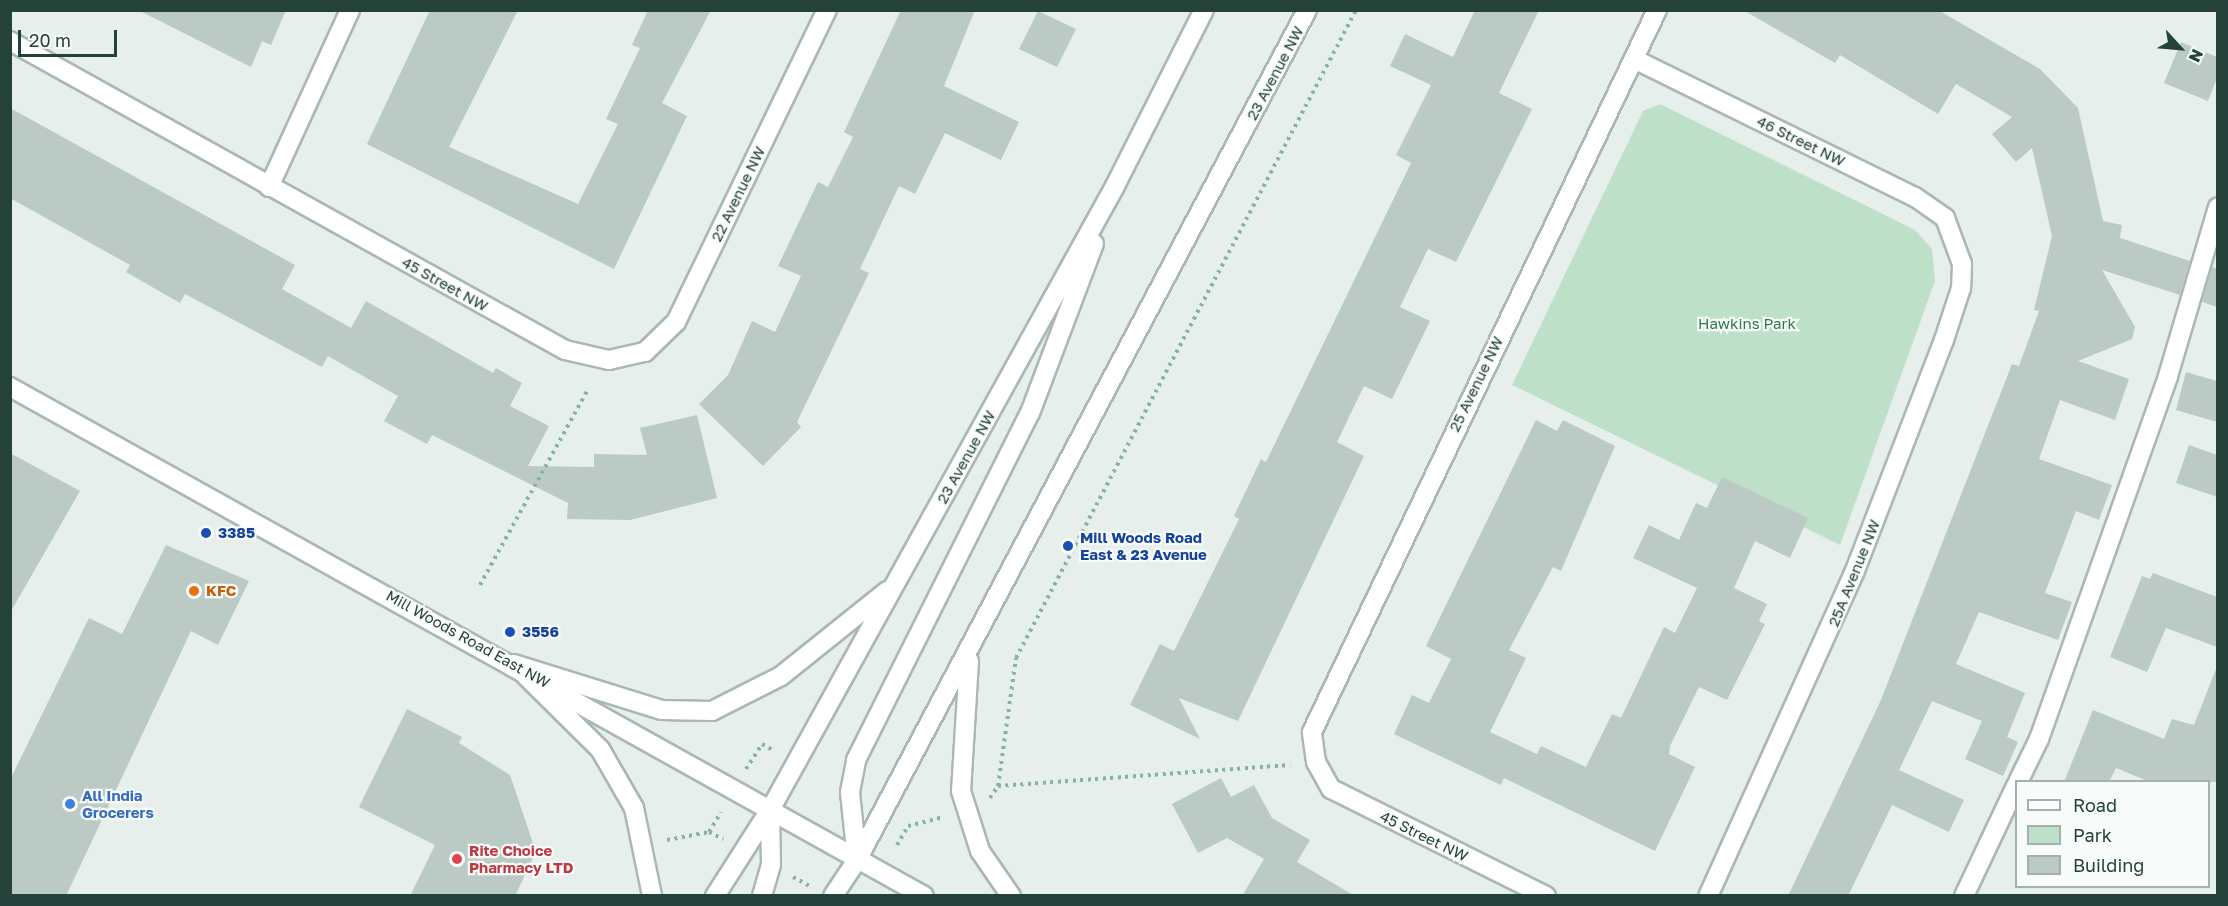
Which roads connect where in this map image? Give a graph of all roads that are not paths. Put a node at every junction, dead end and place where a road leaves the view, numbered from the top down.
1 (350, 10) edge
2 (827, 10) edge
3 (1204, 10) edge
4 (1307, 10) edge
5 (1657, 10) edge
6 (10, 41) edge
7 (1634, 59) junction
8 (1116, 186) junction
9 (269, 187) junction
10 (2217, 207) edge
11 (1956, 239) joint
12 (629, 358) joint
13 (10, 387) edge
14 (896, 585) junction
15 (982, 625) junction
16 (514, 664) junction
17 (1316, 762) joint
18 (2019, 780) edge
19 (2015, 788) edge
20 (770, 810) junction
21 (857, 861) junction
22 (652, 896) edge
23 (715, 896) edge
24 (762, 896) edge
25 (833, 896) edge
26 (924, 896) edge
27 (1011, 896) edge
28 (1546, 896) edge
29 (1708, 896) edge
30 (1964, 896) edge

1 - 9 street
2 - 12 street, 22 Avenue NW
3 - 8 street, 23 Avenue NW
4 - 15 street, 23 Avenue NW
5 - 7 street, 25 Avenue NW
6 - 9 street, 45 Street NW
7 - 11 street, 46 Street NW
7 - 17 street, 25 Avenue NW
8 - 14 street, 23 Avenue NW
8 - 21 street
9 - 12 street, 45 Street NW
10 - 18 street
11 - 29 street, 25A Avenue NW
13 - 16 street, Mill Woods Road East NW
14 - 16 street
14 - 20 street, 23 Avenue NW
15 - 21 street, 23 Avenue NW
15 - 27 street
16 - 20 street, Mill Woods Road East NW
16 - 22 street
17 - 28 street, 45 Street NW
19 - 30 street
20 - 21 street, Mill Woods Road East NW
20 - 23 street, 23 Avenue NW
20 - 24 street
21 - 25 street, 23 Avenue NW
21 - 26 street, Mill Woods Road East NW

